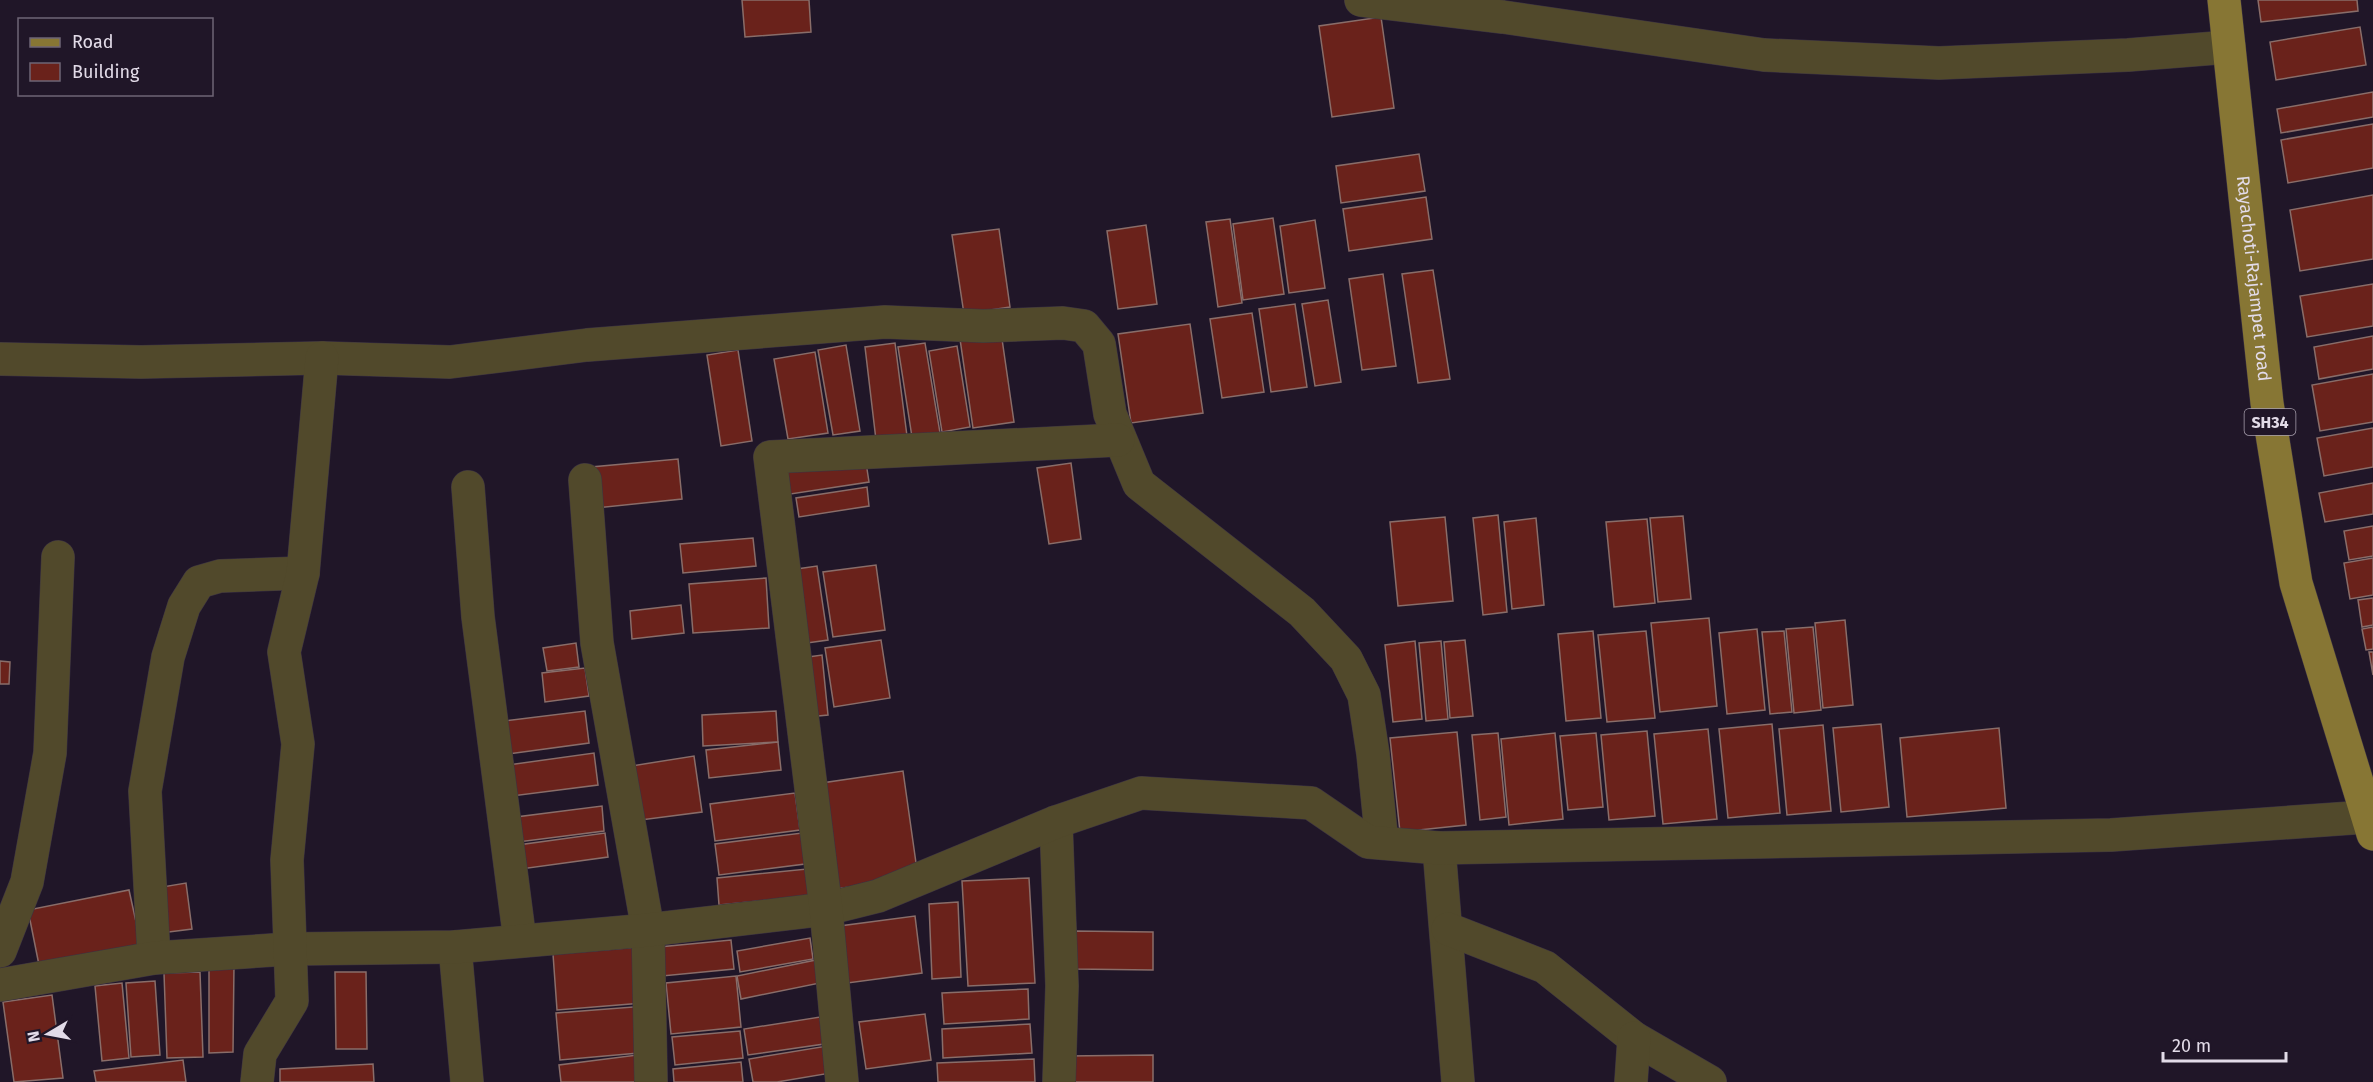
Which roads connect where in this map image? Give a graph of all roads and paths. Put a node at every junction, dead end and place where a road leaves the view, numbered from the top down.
1 (1361, 0) edge
2 (2224, 0) edge
3 (2229, 47) junction
4 (322, 358) junction
5 (0, 360) edge
6 (1118, 440) junction
7 (585, 480) dead end
8 (468, 486) dead end
9 (58, 557) dead end
10 (303, 573) junction
11 (1056, 822) junction
12 (2370, 825) edge
13 (1382, 843) junction
14 (1439, 848) junction
15 (826, 909) junction
16 (1448, 929) junction
17 (648, 930) junction
18 (520, 941) junction
19 (455, 947) junction
20 (289, 948) junction
21 (0, 951) edge
22 (154, 958) junction
23 (0, 985) edge
24 (1634, 1038) junction
25 (257, 1082) edge
26 (467, 1082) edge
27 (651, 1082) edge
28 (842, 1082) edge
29 (1059, 1082) edge
30 (1458, 1082) edge
31 (1631, 1082) edge
32 (1710, 1082) edge

1 - 3 street
2 - 3 main road, Rayachoti-Rajampet road / SH34
3 - 12 main road, Rayachoti-Rajampet road / SH34
4 - 5 street
4 - 6 street
4 - 10 street
6 - 13 street
6 - 15 street
7 - 17 street
8 - 18 street
9 - 21 street
10 - 20 street
10 - 22 street
11 - 13 street
11 - 15 street
11 - 29 street
12 - 14 street
13 - 14 street
14 - 16 street
15 - 17 street
15 - 28 street
16 - 24 street
16 - 30 street
17 - 18 street
17 - 27 street
18 - 19 street
19 - 20 street
19 - 26 street
20 - 22 street
20 - 25 street
22 - 23 street
24 - 31 street
24 - 32 street

